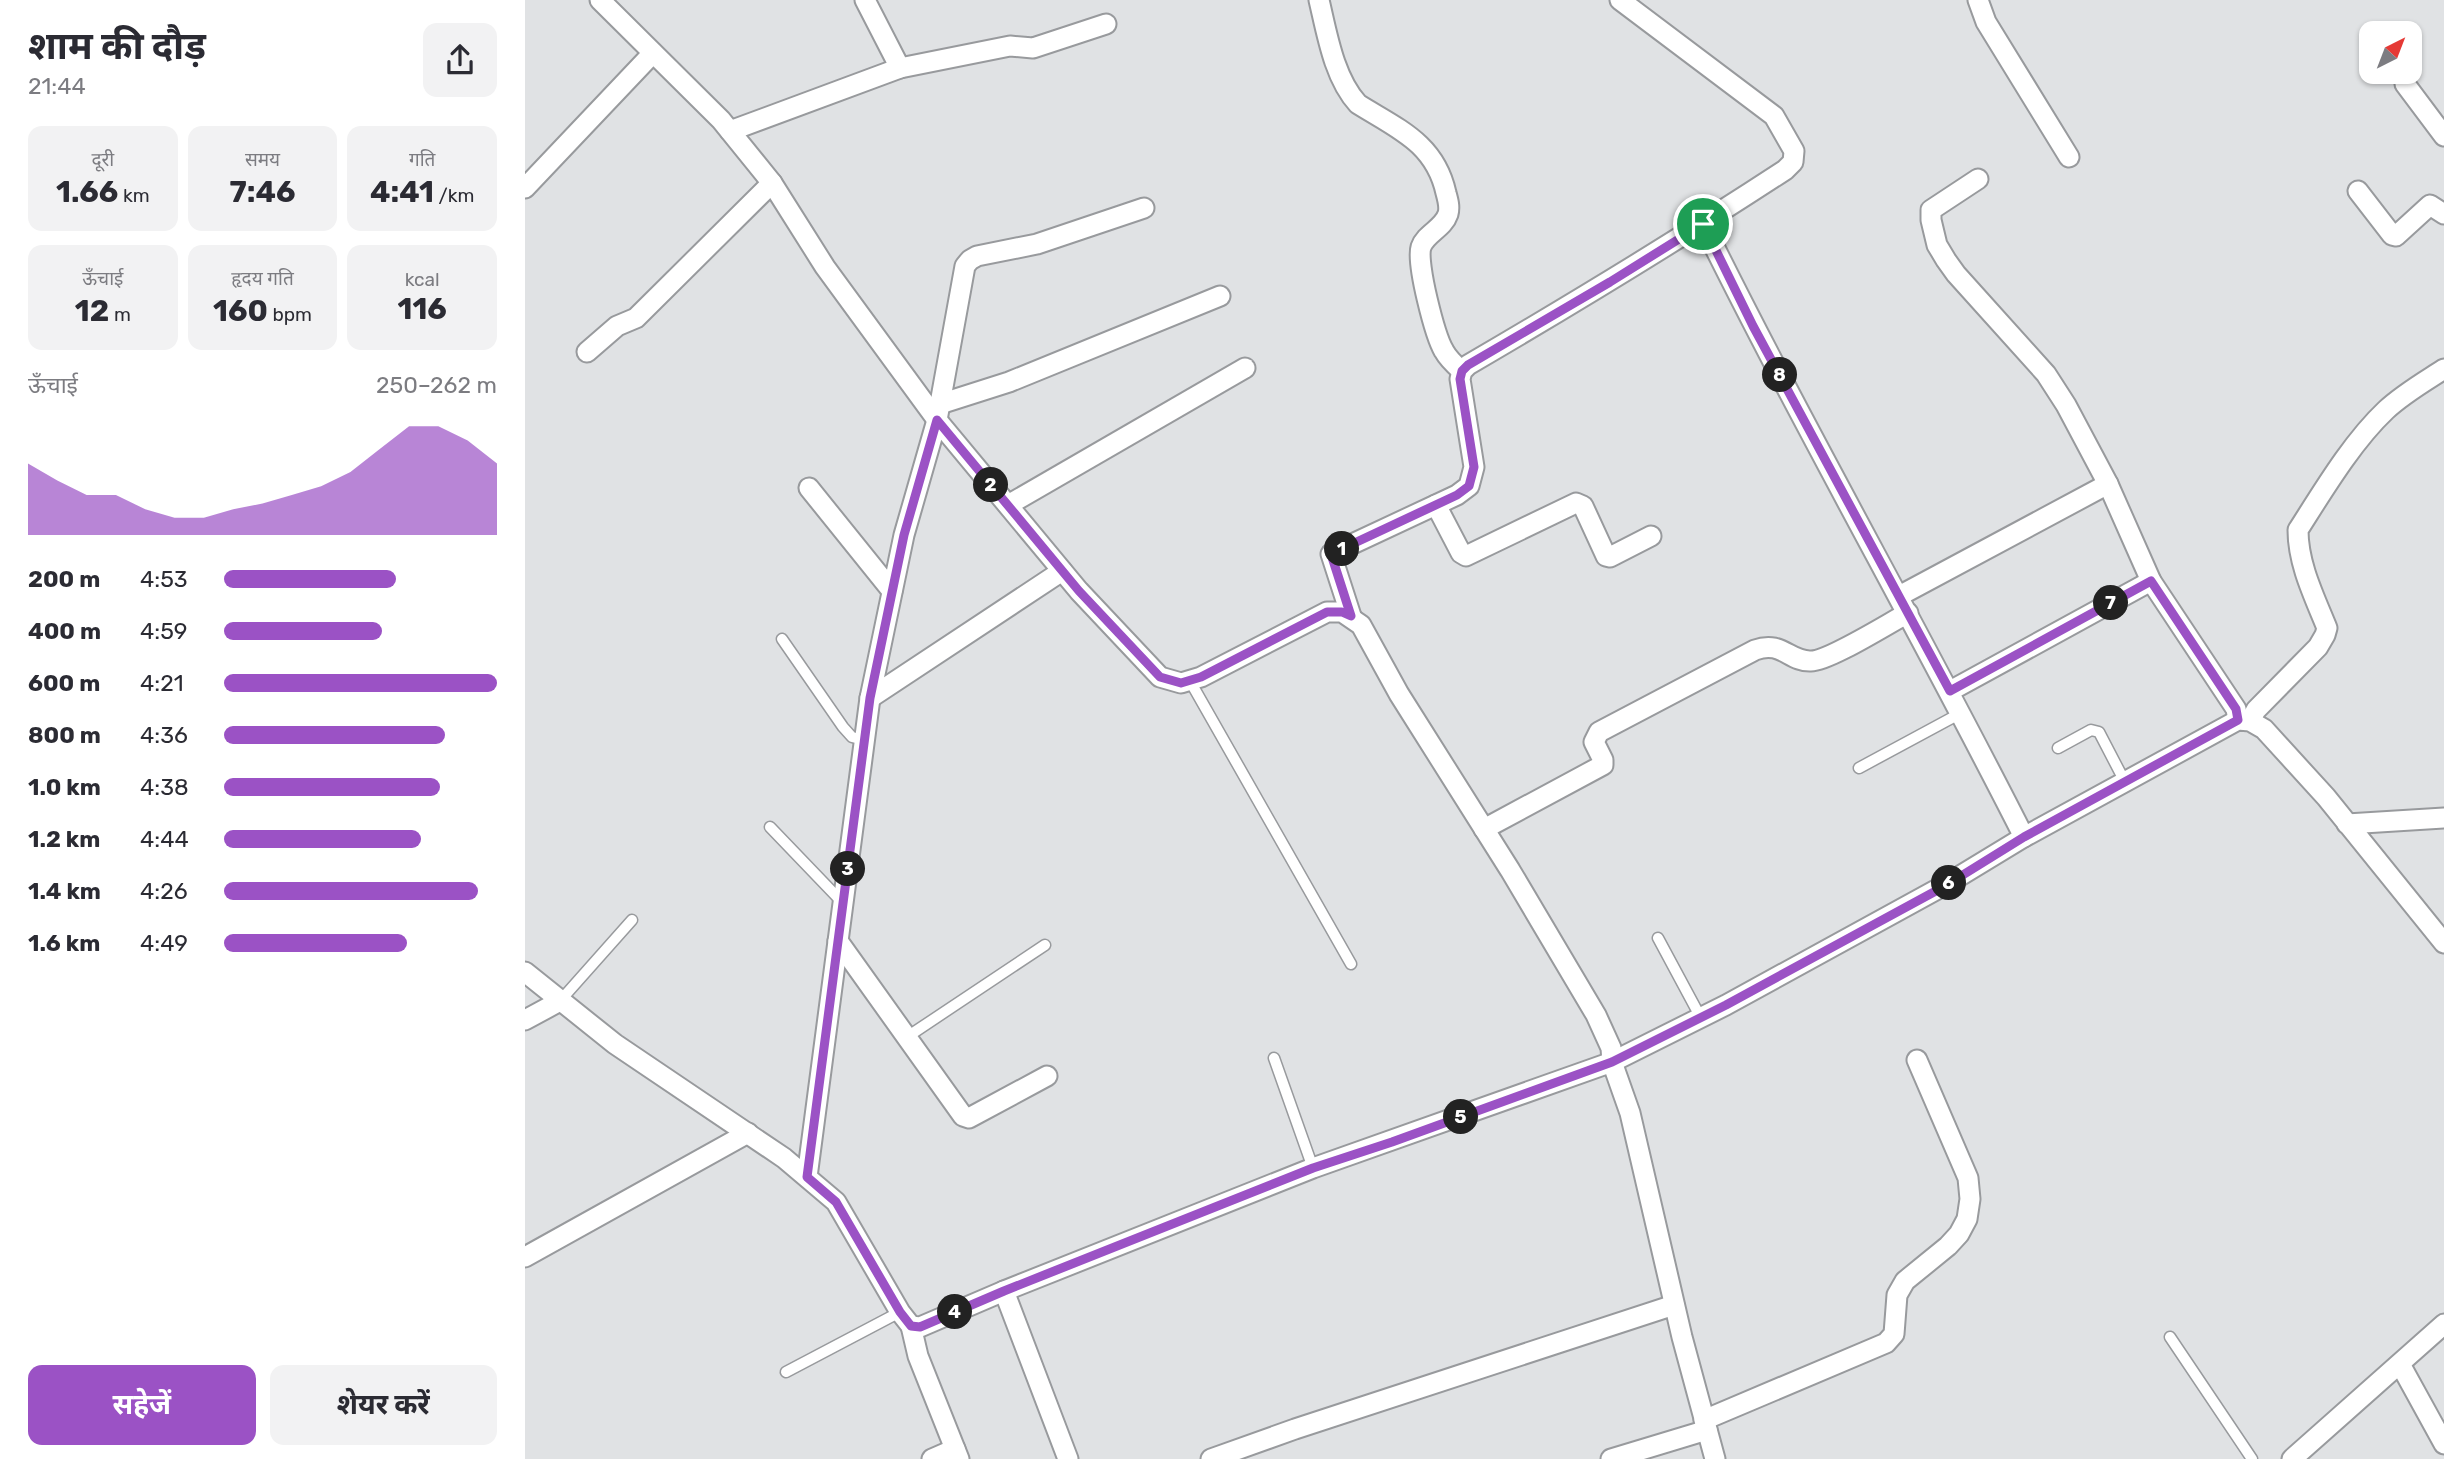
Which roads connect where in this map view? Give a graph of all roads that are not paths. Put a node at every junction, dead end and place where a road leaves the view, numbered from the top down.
1 (600, 0) edge
2 (865, 0) edge
3 (1319, 0) edge
4 (1620, 0) edge
5 (1978, 0) edge
6 (1106, 24) dead end
7 (653, 53) junction
8 (900, 68) junction
9 (2406, 84) dead end
10 (730, 131) junction
11 (2444, 136) edge
12 (2069, 157) dead end
13 (1978, 179) dead end
14 (772, 183) junction
15 (525, 188) edge
16 (2358, 191) dead end
17 (1144, 208) dead end
18 (2444, 214) edge
19 (1703, 224) junction
20 (1220, 296) dead end
21 (587, 352) dead end
22 (1245, 368) dead end
23 (2444, 369) edge
24 (1462, 371) junction
25 (938, 412) junction
26 (2108, 484) junction
27 (809, 488) dead end
28 (1008, 505) junction
29 (1436, 505) junction
30 (1651, 536) dead end
31 (1062, 570) junction
32 (2151, 581) junction
33 (892, 591) junction
34 (1903, 604) junction
35 (1351, 616) junction
36 (782, 639) dead end
37 (1190, 681) junction
38 (1950, 691) junction
39 (870, 698) junction
40 (1961, 712) junction
41 (2244, 720) junction
42 (864, 740) junction
43 (2059, 748) dead end
44 (1859, 768) dead end
45 (2125, 782) junction
46 (2444, 818) edge
47 (2347, 824) junction
48 (770, 827) dead end
49 (1484, 829) junction
50 (2024, 837) junction
51 (843, 903) junction
52 (632, 920) dead end
53 (1658, 938) dead end
54 (838, 941) junction
55 (2444, 943) edge
56 (1045, 945) dead end
57 (1351, 964) dead end
58 (525, 972) edge
59 (560, 1001) junction
60 (1701, 1018) junction
61 (525, 1020) edge
62 (907, 1037) junction
63 (1274, 1058) dead end
64 (1917, 1060) dead end
65 (1612, 1062) junction
66 (1047, 1076) dead end
67 (748, 1133) junction
68 (1313, 1168) junction
69 (807, 1177) junction
70 (525, 1256) edge
71 (1004, 1291) junction
72 (1674, 1305) junction
73 (906, 1319) junction
74 (2444, 1324) edge
75 (2171, 1336) dead end
76 (2400, 1364) junction
77 (786, 1372) dead end
78 (1706, 1425) junction
79 (2444, 1444) edge
80 (957, 1454) edge
81 (932, 1459) edge
82 (1068, 1459) edge
83 (1211, 1459) edge
84 (1611, 1459) edge
85 (1714, 1459) edge
86 (2252, 1459) edge
87 (2292, 1459) edge

1 - 7 street
2 - 8 street
3 - 24 street
4 - 19 street
5 - 12 street
6 - 8 street
7 - 10 street
7 - 15 street
8 - 10 street
9 - 11 street
10 - 14 street
13 - 26 street
14 - 21 street
14 - 25 street
16 - 18 street
17 - 25 street
19 - 24 street
19 - 34 street
20 - 25 street
22 - 28 street
23 - 41 street
24 - 29 street
25 - 28 street
25 - 33 street
26 - 32 street
26 - 34 street
27 - 33 street
28 - 31 street
29 - 30 street
29 - 35 street
31 - 37 street
31 - 39 street
32 - 38 street
32 - 41 street
33 - 39 street
34 - 38 street
34 - 49 street
35 - 37 street
35 - 49 street
36 - 42 lane
37 - 57 lane
38 - 40 street
39 - 42 street
40 - 44 lane
40 - 50 street
41 - 45 street
41 - 47 street
42 - 51 street
43 - 45 lane
45 - 50 street
46 - 47 street
47 - 55 street
48 - 51 lane
49 - 65 street
50 - 60 street
51 - 54 street
52 - 59 lane
53 - 60 lane
54 - 62 street
54 - 69 street
56 - 62 lane
58 - 59 street
59 - 61 street
59 - 67 street
60 - 65 street
62 - 66 street
63 - 68 lane
64 - 78 street
65 - 68 street
65 - 72 street
67 - 69 street
67 - 70 street
68 - 71 street
69 - 73 street
71 - 73 street
71 - 82 street
72 - 78 street
72 - 83 street
73 - 77 lane
73 - 80 street
74 - 76 street
75 - 86 lane
76 - 79 street
76 - 87 street
78 - 84 street
78 - 85 street
80 - 81 street

